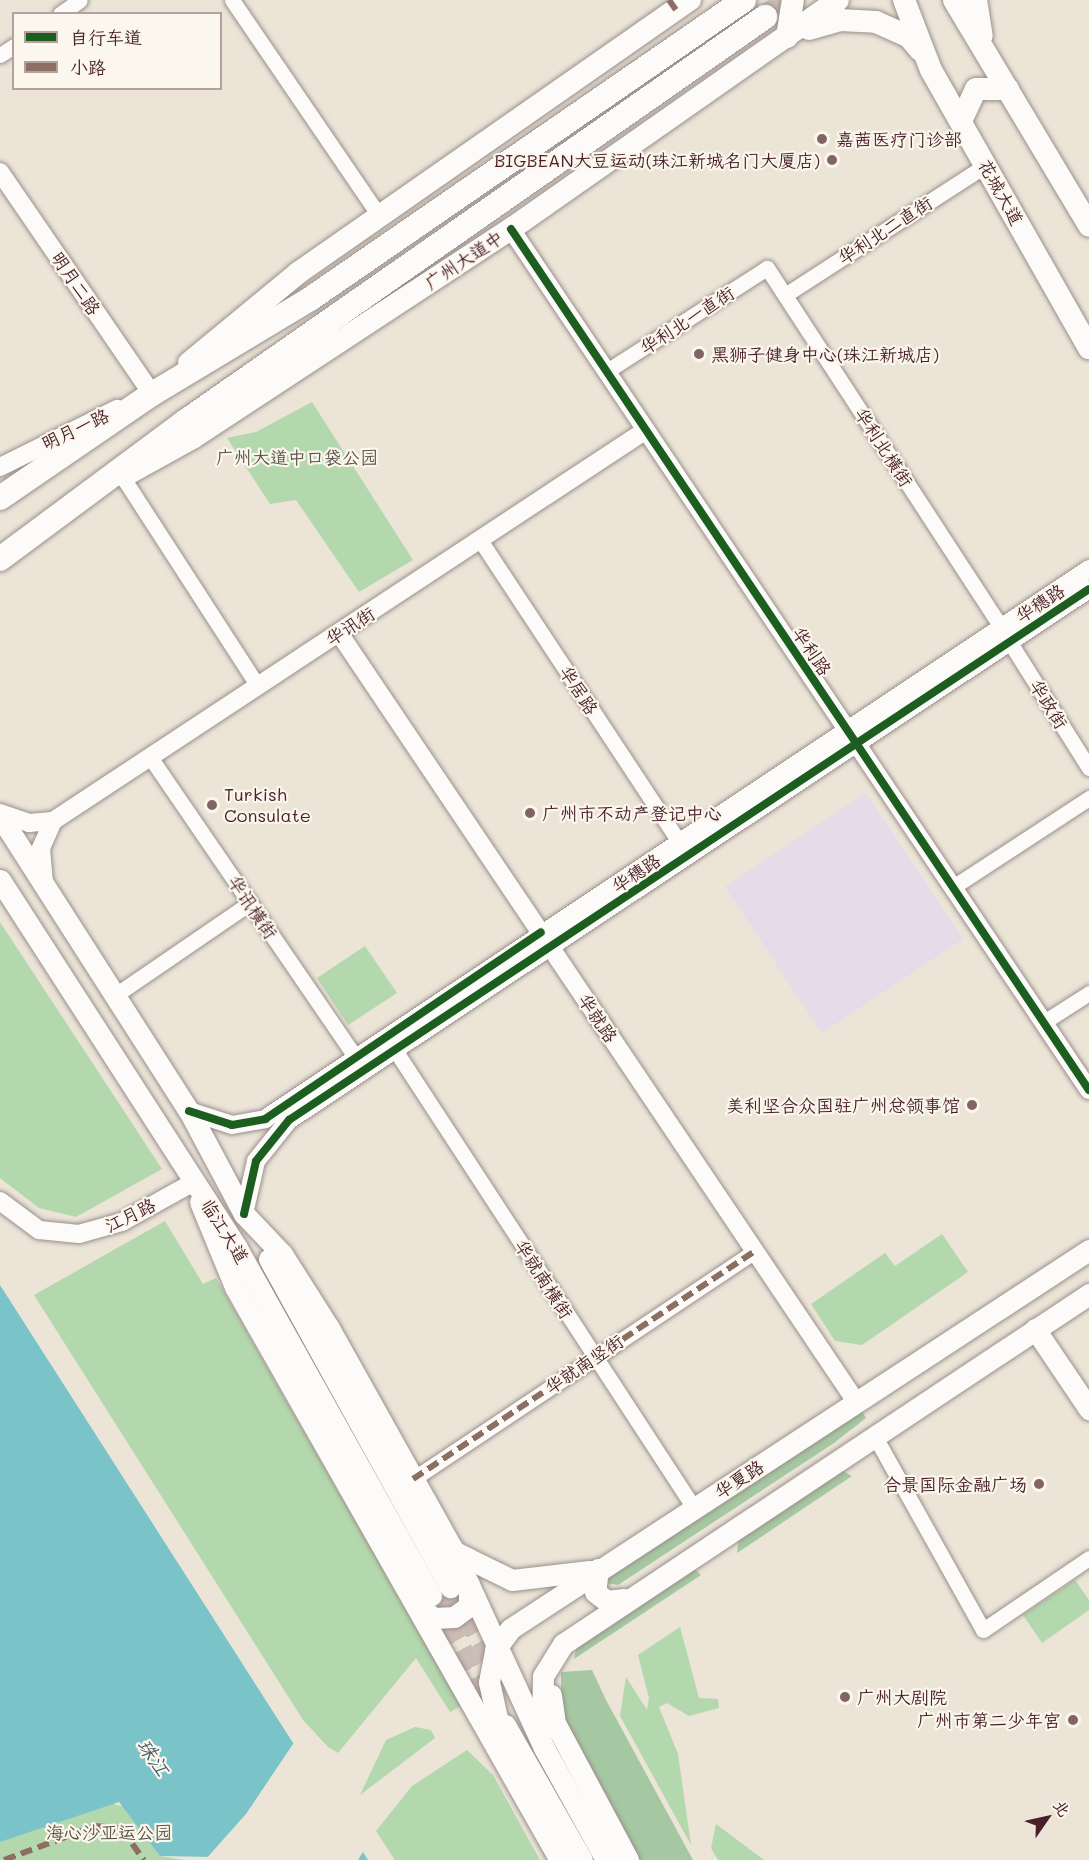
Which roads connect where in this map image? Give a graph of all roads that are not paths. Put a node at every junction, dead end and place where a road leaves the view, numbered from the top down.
1 (80, 0) edge
2 (232, 0) edge
3 (744, 0) tunnel mouth
4 (793, 0) edge
5 (838, 0) edge
6 (904, 0) edge
7 (954, 0) edge
8 (976, 0) edge
9 (678, 3) edge
10 (63, 12) edge
11 (765, 17) tunnel mouth
12 (787, 37) junction
13 (984, 49) junction
14 (932, 70) junction
15 (1008, 89) junction
16 (961, 121) junction
17 (986, 165) junction
18 (0, 172) edge
19 (380, 217) junction
20 (1089, 226) edge
21 (511, 229) junction
22 (767, 268) joint
23 (785, 295) junction
24 (1089, 348) edge
25 (607, 371) junction
26 (153, 394) junction
27 (646, 430) junction
28 (0, 467) edge
29 (115, 480) junction
30 (0, 498) edge
31 (480, 540) junction
32 (0, 559) edge
33 (1089, 569) edge
34 (1089, 590) edge
35 (339, 633) junction
36 (1004, 634) junction
37 (258, 686) junction
38 (851, 735) junction
39 (150, 757) junction
40 (1089, 768) edge
41 (1089, 798) edge
42 (0, 814) edge
43 (53, 821) junction
44 (678, 840) junction
45 (0, 880) edge
46 (44, 887) junction
47 (953, 887) junction
48 (250, 903) junction
49 (546, 940) junction
50 (1089, 993) edge
51 (114, 996) junction
52 (1044, 1022) junction
53 (395, 1050) junction
54 (356, 1058) junction
55 (1089, 1090) edge
56 (189, 1111) junction
57 (194, 1182) junction
58 (0, 1201) edge
59 (244, 1214) junction
60 (1089, 1250) edge
61 (755, 1251) junction
62 (1089, 1294) edge
63 (1035, 1329) junction
64 (595, 1357) junction
65 (857, 1403) junction
66 (1089, 1408) edge
67 (874, 1435) junction
68 (413, 1479) junction
69 (694, 1508) junction
70 (452, 1548) junction
71 (1089, 1558) edge
72 (598, 1569) junction
73 (440, 1590) junction
74 (624, 1599) junction
75 (577, 1633) junction
76 (499, 1644) junction
77 (489, 1682) junction
78 (474, 1707) junction
79 (500, 1732) junction
80 (544, 1748) junction
81 (516, 1762) junction
82 (560, 1860) edge
83 (582, 1860) edge
84 (606, 1860) edge
85 (628, 1860) edge

1 - 10 street
2 - 19 street
3 - 26 highway
4 - 12 main road
5 - 12 main road, 广州大道中
6 - 14 main road, 花城大道
7 - 13 main road
8 - 13 main road
9 - 19 main road
11 - 29 highway, 广州大道中
12 - 14 main road
12 - 21 main road, 广州大道中
13 - 15 main road
14 - 16 main road, 花城大道
15 - 16 main road
15 - 20 main road
16 - 17 main road, 花城大道
17 - 23 street, 华利北二直街
17 - 24 main road, 花城大道
18 - 26 street, 明月二路
19 - 26 main road
21 - 25 street, 华利路
21 - 29 main road, 广州大道中
22 - 23 street, 华利北横街
22 - 25 street, 华利北一直街
23 - 36 street, 华利北横街
25 - 27 street, 华利路
26 - 28 street, 明月一路
26 - 30 highway
27 - 31 street, 华讯街
27 - 38 street, 华利路
29 - 32 highway, 广州大道中
29 - 37 street
31 - 35 street, 华讯街
31 - 44 street, 华居路
33 - 36 street, 华穗路
34 - 36 street, 华穗路
35 - 37 street, 华讯街
35 - 49 street, 华就路
36 - 38 street, 华穗路
36 - 40 street, 华政街
37 - 39 street, 华讯街
38 - 44 street, 华穗路
38 - 47 street, 华利路
38 - 49 street, 华穗路
39 - 43 street, 华讯街
39 - 48 street, 华讯横街
41 - 47 street
42 - 43 street
42 - 46 main road
43 - 46 street
44 - 49 street, 华穗路
45 - 57 main road, 临江大道
46 - 51 main road
47 - 52 street, 华利路
48 - 51 street
48 - 54 street, 华讯横街
49 - 53 street, 华穗路
49 - 54 street, 华穗路
49 - 61 street, 华就路
50 - 52 street
51 - 56 main road
52 - 55 street, 华利路
53 - 59 street, 华穗路
53 - 64 street, 华就南横街
54 - 56 street, 华穗路
56 - 59 main road
57 - 58 street, 江月路
57 - 73 main road, 临江大道
59 - 68 main road
59 - 73 main road, 临江大道
60 - 65 main road, 华夏路
61 - 64 street, 华就南竖街
61 - 65 street, 华就路
62 - 63 main road, 华夏路
63 - 66 main road
63 - 67 main road, 华夏路
64 - 68 street, 华就南竖街
64 - 69 street, 华就南横街
65 - 69 main road, 华夏路
67 - 71 street
67 - 74 main road, 华夏路
68 - 70 main road
69 - 72 main road, 华夏路
70 - 72 main road
70 - 73 main road
72 - 74 main road
72 - 76 main road, 华夏路
73 - 76 main road
73 - 78 main road
74 - 75 main road, 华夏路
75 - 80 main road, 华夏路
75 - 85 main road
76 - 77 main road, 华夏路
76 - 80 main road
77 - 79 main road, 华夏路
77 - 81 main road
78 - 79 main road
78 - 81 main road
79 - 81 main road
80 - 84 main road
81 - 82 main road
81 - 83 main road

